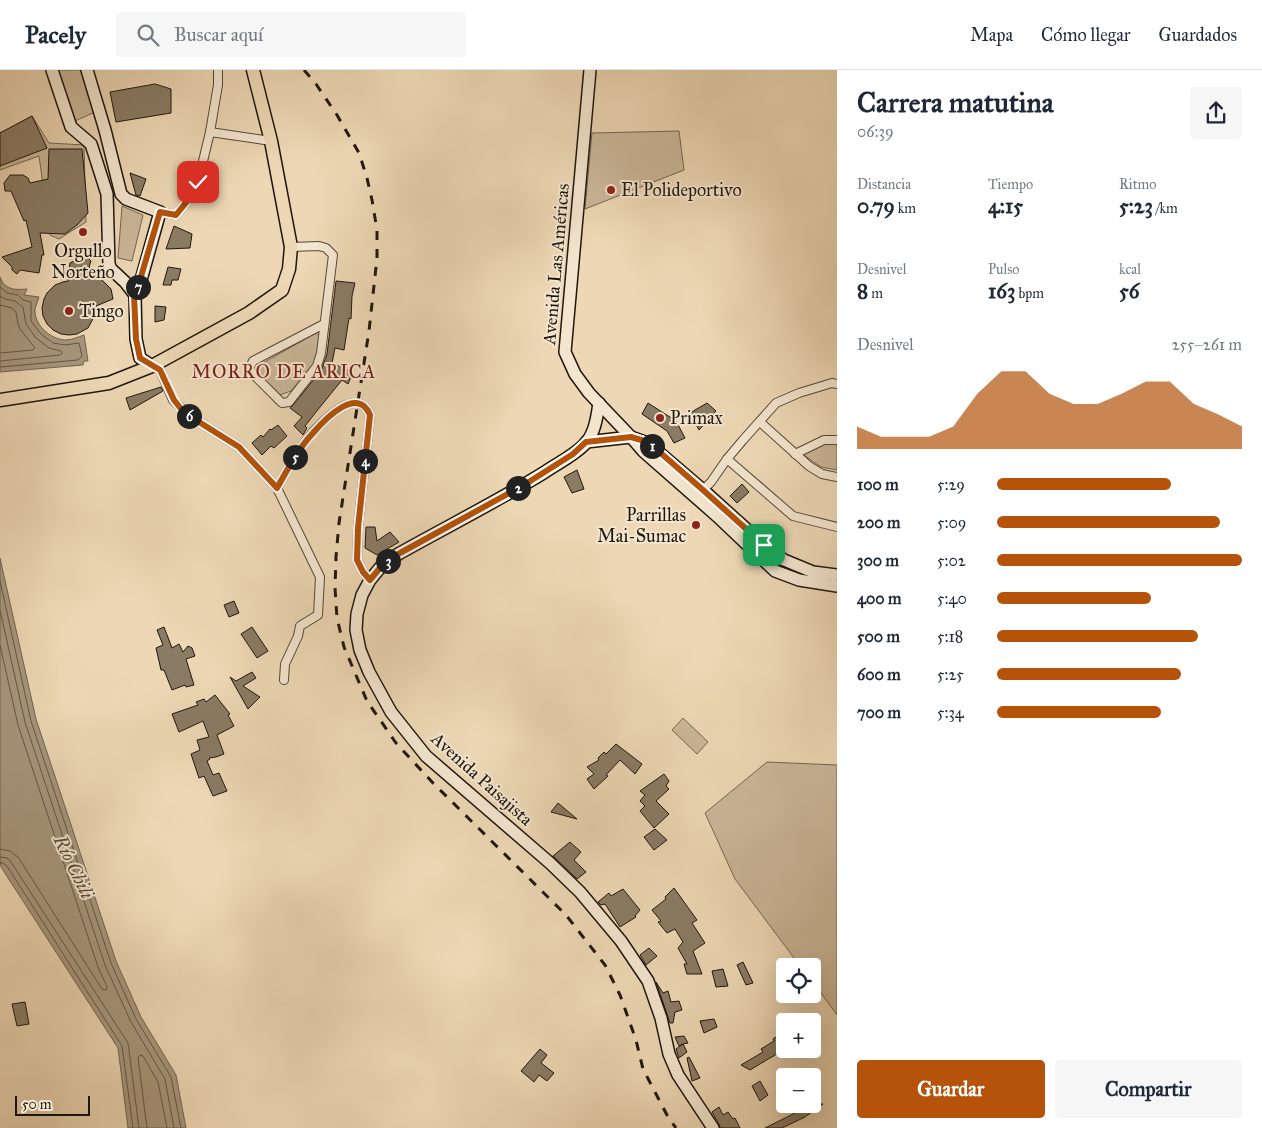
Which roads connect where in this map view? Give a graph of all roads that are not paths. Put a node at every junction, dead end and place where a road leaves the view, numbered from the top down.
1 (52, 70) edge
2 (87, 70) edge
3 (218, 70) edge
4 (253, 70) edge
5 (590, 70) edge
6 (105, 130) junction
7 (210, 132) junction
8 (86, 140) junction
9 (270, 141) junction
10 (106, 194) junction
11 (121, 194) junction
12 (160, 212) junction
13 (291, 247) junction
14 (134, 295) junction
15 (324, 324) junction
16 (152, 366) junction
17 (837, 384) edge
18 (0, 400) edge
19 (599, 403) junction
20 (760, 422) junction
21 (631, 437) junction
22 (837, 440) edge
23 (586, 442) junction
24 (795, 454) junction
25 (727, 459) junction
26 (837, 477) edge
27 (277, 488) junction
28 (703, 490) junction
29 (837, 527) edge
30 (837, 576) edge
31 (370, 580) junction
32 (837, 586) edge
33 (284, 680) dead end
34 (713, 1128) edge

1 - 8 main road
2 - 6 main road
3 - 7 street
4 - 9 main road
5 - 19 main road, Avenida Las Américas
6 - 8 main road
6 - 11 main road
7 - 9 street
7 - 12 street
8 - 10 main road
9 - 13 main road
10 - 11 main road
10 - 14 main road
11 - 12 main road
12 - 14 main road
13 - 15 street
13 - 16 main road
14 - 16 main road
15 - 15 street
16 - 18 main road
16 - 27 street
17 - 20 street
19 - 21 main road, Avenida Las Américas
19 - 23 main road, Avenida Paisajista
20 - 24 street
20 - 25 street
21 - 23 main road
21 - 28 main road, Avenida Las Américas
21 - 32 main road, Avenida Las Américas
22 - 24 street
23 - 31 main road, Avenida Paisajista
24 - 26 street
25 - 28 street
25 - 29 street
27 - 31 street
27 - 33 street
28 - 30 main road, Avenida Las Américas
31 - 34 main road, Avenida Paisajista

